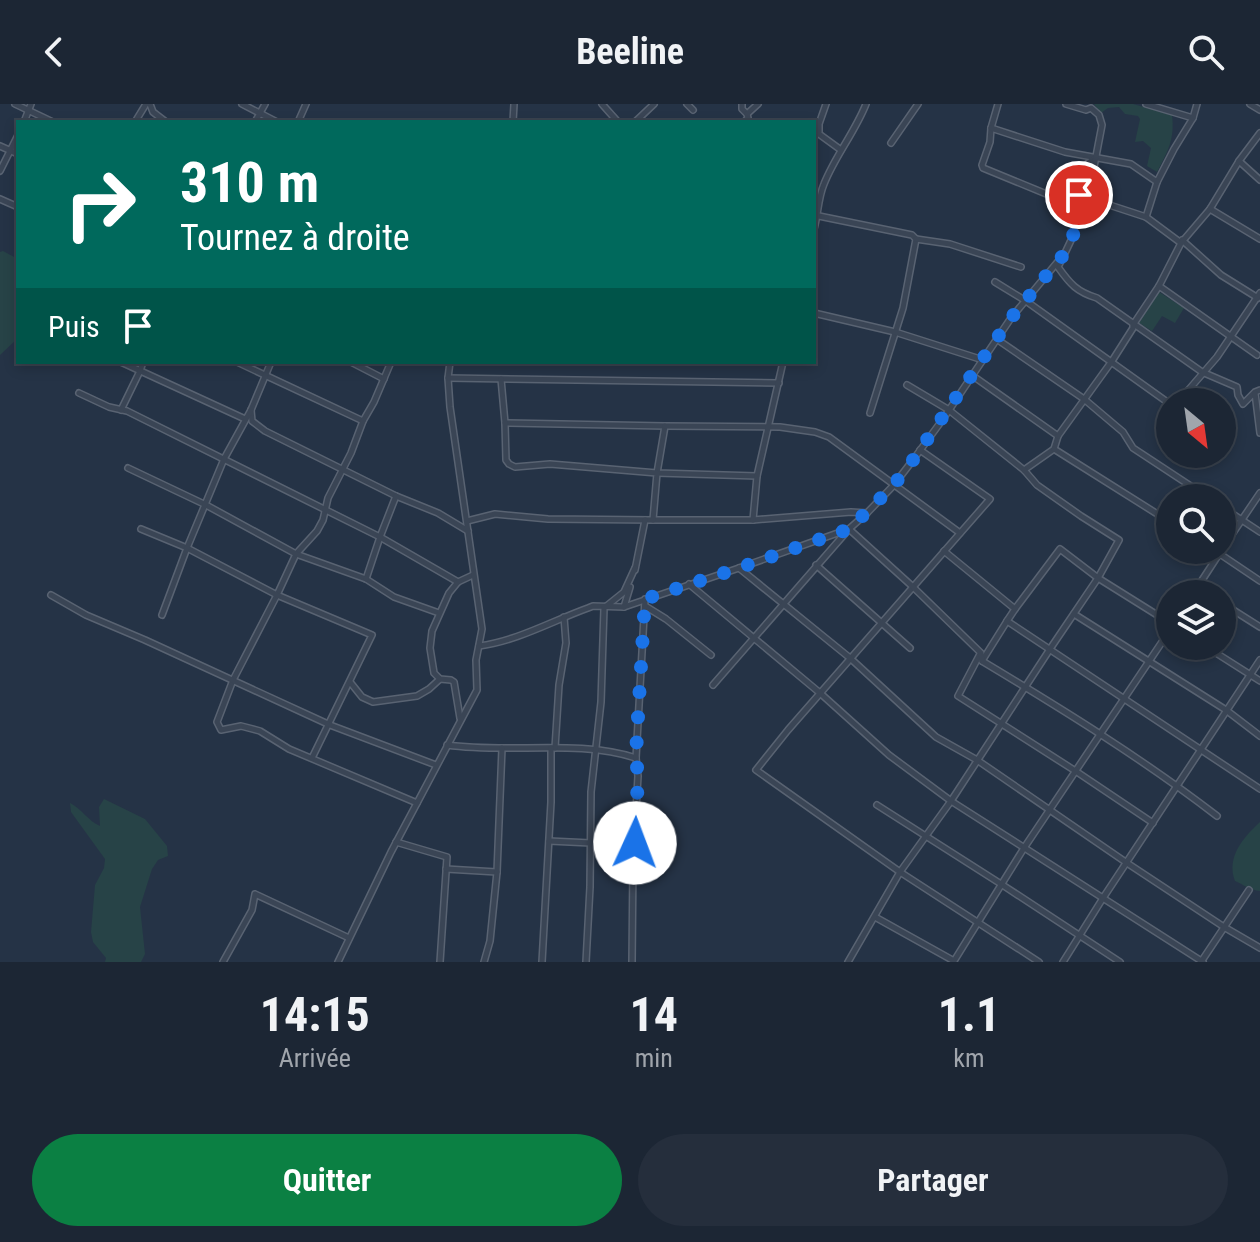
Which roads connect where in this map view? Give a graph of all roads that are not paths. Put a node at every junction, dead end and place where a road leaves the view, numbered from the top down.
1 (15, 104) edge
2 (148, 104) edge
3 (242, 104) edge
4 (265, 104) edge
5 (602, 104) edge
6 (654, 104) edge
7 (687, 104) edge
8 (742, 104) edge
9 (758, 104) edge
10 (826, 104) edge
11 (866, 104) edge
12 (917, 104) edge
13 (998, 104) edge
14 (1066, 104) edge
15 (1146, 104) edge
16 (1197, 104) edge
17 (1250, 104) edge
18 (30, 107) edge
19 (1088, 107) edge
20 (693, 110) dead end
21 (1260, 110) edge
22 (261, 112) junction
23 (747, 114) junction
24 (1193, 118) junction
25 (50, 120) edge
26 (163, 120) edge
27 (256, 120) edge
28 (274, 120) edge
29 (616, 120) edge
30 (637, 120) edge
31 (746, 120) edge
32 (991, 128) junction
33 (1260, 133) edge
34 (16, 140) edge
35 (891, 143) dead end
36 (0, 146) edge
37 (841, 150) junction
38 (11, 151) junction
39 (16, 153) edge
40 (1096, 157) junction
41 (1239, 161) junction
42 (0, 171) edge
43 (1260, 180) edge
44 (1157, 182) junction
45 (816, 183) edge
46 (823, 185) junction
47 (1079, 195) junction
48 (1088, 198) junction
49 (1210, 209) junction
50 (1082, 214) junction
51 (816, 216) edge
52 (1146, 217) junction
53 (916, 239) junction
54 (1260, 239) edge
55 (1182, 242) junction
56 (1065, 253) junction
57 (1021, 267) dead end
58 (995, 282) dead end
59 (1159, 286) junction
60 (1259, 297) edge
61 (1026, 301) junction
62 (816, 313) edge
63 (1133, 325) junction
64 (895, 332) junction
65 (1231, 337) junction
66 (998, 340) junction
67 (1257, 355) dead end
68 (983, 360) junction
69 (1112, 361) junction
70 (125, 364) edge
71 (142, 364) edge
72 (241, 364) edge
73 (270, 364) edge
74 (355, 364) edge
75 (390, 364) edge
76 (450, 364) edge
77 (783, 364) edge
78 (140, 371) junction
79 (1202, 372) junction
80 (266, 375) junction
81 (973, 376) junction
82 (448, 378) junction
83 (384, 379) junction
84 (501, 379) junction
85 (779, 383) junction
86 (907, 385) dead end
87 (1189, 388) edge
88 (1258, 391) edge
89 (79, 393) dead end
90 (1156, 394) edge
91 (1084, 399) junction
92 (121, 410) junction
93 (251, 410) junction
94 (949, 410) junction
95 (870, 413) dead end
96 (245, 419) junction
97 (363, 421) junction
98 (505, 423) junction
99 (665, 426) junction
100 (767, 427) junction
101 (1260, 433) edge
102 (1058, 436) junction
103 (1054, 449) junction
104 (920, 450) junction
105 (224, 459) junction
106 (128, 468) dead end
107 (342, 470) junction
108 (1024, 470) junction
109 (657, 473) junction
110 (757, 476) junction
111 (1188, 484) edge
112 (893, 486) junction
113 (1260, 493) edge
114 (396, 496) junction
115 (206, 505) junction
116 (326, 510) junction
117 (867, 513) junction
118 (1156, 513) edge
119 (1236, 515) edge
120 (1242, 519) junction
121 (645, 520) junction
122 (653, 520) junction
123 (753, 520) junction
124 (467, 521) junction
125 (1236, 527) edge
126 (141, 529) dead end
127 (849, 529) junction
128 (469, 532) junction
129 (1260, 532) edge
130 (960, 533) junction
131 (380, 537) junction
132 (187, 548) junction
133 (944, 551) junction
134 (296, 554) junction
135 (1236, 563) edge
136 (816, 565) junction
137 (635, 568) junction
138 (739, 568) junction
139 (473, 575) junction
140 (1098, 578) junction
141 (366, 579) junction
142 (1260, 581) edge
143 (458, 582) junction
144 (689, 584) junction
145 (912, 586) junction
146 (51, 595) dead end
147 (277, 595) junction
148 (645, 603) junction
149 (783, 604) junction
150 (624, 607) junction
151 (604, 608) junction
152 (1015, 609) junction
153 (1236, 612) edge
154 (439, 613) junction
155 (1074, 614) junction
156 (1156, 614) edge
157 (162, 615) dead end
158 (564, 617) junction
159 (1007, 621) junction
160 (882, 623) junction
161 (1260, 627) edge
162 (754, 638) junction
163 (479, 646) junction
164 (910, 648) dead end
165 (1050, 649) junction
166 (1156, 651) edge
167 (981, 653) junction
168 (711, 655) dead end
169 (850, 658) junction
170 (1227, 660) edge
171 (1260, 660) edge
172 (982, 661) junction
173 (1148, 663) junction
174 (1250, 675) junction
175 (440, 679) junction
176 (233, 680) junction
177 (1260, 681) edge
178 (350, 682) junction
179 (713, 685) dead end
180 (1025, 687) junction
181 (820, 693) junction
182 (1124, 699) junction
183 (1226, 710) junction
184 (461, 721) junction
185 (1001, 724) junction
186 (330, 725) junction
187 (1100, 735) junction
188 (1260, 736) edge
189 (447, 745) junction
190 (502, 748) junction
191 (553, 748) junction
192 (1200, 749) junction
193 (596, 750) junction
194 (312, 758) junction
195 (636, 758) junction
196 (977, 760) junction
197 (436, 765) junction
198 (1077, 772) junction
199 (1177, 785) junction
200 (1260, 789) edge
201 (951, 801) junction
202 (417, 803) junction
203 (877, 805) dead end
204 (1051, 809) junction
205 (1217, 816) dead end
206 (1153, 823) junction
207 (927, 837) junction
208 (549, 841) junction
209 (396, 842) junction
210 (591, 843) junction
211 (1024, 848) junction
212 (1127, 863) junction
213 (446, 869) junction
214 (497, 872) junction
215 (900, 872) junction
216 (1001, 884) junction
217 (1249, 890) dead end
218 (1103, 898) junction
219 (875, 917) junction
220 (978, 921) junction
221 (1224, 927) junction
222 (1080, 936) junction
223 (349, 938) junction
224 (1260, 948) edge
225 (223, 962) edge
226 (338, 962) edge
227 (440, 962) edge
228 (484, 962) edge
229 (542, 962) edge
230 (586, 962) edge
231 (632, 962) edge
232 (848, 962) edge
233 (954, 962) edge
234 (1039, 962) edge
235 (1063, 962) edge
236 (1120, 962) edge
237 (1202, 962) edge

1 - 18 street
2 - 26 street
3 - 22 street
4 - 22 street
5 - 29 street
6 - 30 street
7 - 20 street
8 - 23 street
9 - 23 street
10 - 37 street
11 - 37 street
12 - 35 street
13 - 32 street
14 - 19 street
15 - 24 street
16 - 24 street
17 - 21 street
18 - 25 street
19 - 40 street
22 - 27 street
22 - 28 street
23 - 31 street
24 - 44 street
32 - 40 street
32 - 47 street
33 - 41 street
34 - 38 street
36 - 38 street
37 - 46 street
38 - 39 street
38 - 42 street
40 - 44 street
40 - 47 street
40 - 48 street
41 - 43 street
41 - 49 street
44 - 52 street
45 - 46 street
46 - 51 street
47 - 50 street
48 - 50 street
48 - 52 street
49 - 54 street
49 - 55 street
50 - 56 street
51 - 53 street
52 - 55 street
53 - 57 street
53 - 64 street
55 - 59 street
55 - 60 street
56 - 61 street
56 - 63 street
58 - 61 street
59 - 63 street
59 - 65 street
60 - 65 street
61 - 66 street
61 - 69 street
62 - 64 street
63 - 69 street
63 - 79 street
64 - 68 street
64 - 95 street
65 - 67 street
65 - 79 street
66 - 68 street
66 - 91 street
68 - 81 street
69 - 90 street
69 - 91 street
70 - 78 street
71 - 78 street
72 - 80 street
73 - 80 street
74 - 83 street
75 - 83 street
76 - 82 street
77 - 85 street
78 - 92 street
78 - 96 street
79 - 87 street
79 - 88 street
80 - 93 street
80 - 97 street
81 - 94 street
81 - 102 street
82 - 84 street
82 - 124 street
83 - 97 street
84 - 85 street
84 - 98 street
85 - 100 street
86 - 94 street
88 - 101 street
89 - 92 street
91 - 102 street
91 - 111 street
92 - 105 street
93 - 96 street
93 - 107 street
94 - 104 street
94 - 108 street
96 - 105 street
97 - 107 street
98 - 99 street
98 - 109 street
99 - 100 street
99 - 109 street
100 - 110 street
100 - 112 street
102 - 103 street
103 - 108 street
103 - 118 street
104 - 112 street
104 - 130 street
105 - 115 street
105 - 116 street
106 - 115 street
107 - 114 street
107 - 116 street
108 - 140 street
109 - 110 street
109 - 122 street
110 - 123 street
112 - 117 street
112 - 130 street
113 - 120 street
114 - 128 street
114 - 131 street
115 - 132 street
115 - 134 street
116 - 131 street
116 - 134 street
117 - 123 street
117 - 127 street
119 - 120 street
120 - 125 street
120 - 129 street
121 - 122 street
121 - 124 street
121 - 137 street
122 - 123 street
124 - 128 street
126 - 132 street
127 - 136 street
127 - 138 street
127 - 145 street
128 - 139 street
130 - 133 street
131 - 141 street
131 - 143 street
132 - 147 street
132 - 157 street
133 - 145 street
133 - 152 street
134 - 141 street
134 - 147 street
135 - 142 street
136 - 149 street
136 - 160 street
137 - 150 street
137 - 151 street
138 - 144 street
138 - 149 street
139 - 143 street
139 - 163 street
140 - 152 street
140 - 155 street
140 - 156 street
141 - 154 street
143 - 154 street
144 - 148 street
144 - 162 street
145 - 160 street
145 - 167 street
146 - 176 street
147 - 176 street
147 - 178 street
148 - 150 street
148 - 168 street
148 - 195 street
149 - 162 street
149 - 169 street
150 - 151 street
151 - 158 street
151 - 193 street
152 - 159 street
153 - 161 street
154 - 175 street
155 - 165 street
155 - 173 street
158 - 163 street
158 - 191 street
159 - 165 street
159 - 172 street
160 - 164 street
160 - 169 street
162 - 179 street
162 - 181 street
163 - 184 street
165 - 180 street
165 - 182 street
166 - 173 street
167 - 172 street
167 - 185 street
169 - 181 street
169 - 196 street
170 - 174 street
171 - 174 street
172 - 180 street
173 - 182 street
173 - 183 street
174 - 177 street
174 - 183 street
175 - 178 street
175 - 184 street
176 - 186 street
176 - 194 street
178 - 186 street
180 - 185 street
180 - 187 street
181 - 201 street
181 - 215 street
182 - 187 street
182 - 192 street
183 - 188 street
183 - 192 street
184 - 189 street
185 - 196 street
185 - 198 street
186 - 194 street
186 - 197 street
187 - 198 street
187 - 199 street
189 - 190 street
189 - 197 street
190 - 191 street
190 - 214 street
191 - 193 street
191 - 208 street
192 - 199 street
192 - 200 street
193 - 195 street
193 - 210 street
194 - 202 street
195 - 231 street
196 - 201 street
196 - 204 street
197 - 202 street
198 - 204 street
198 - 206 street
199 - 205 street
199 - 206 street
201 - 207 street
201 - 211 street
202 - 209 street
203 - 207 street
204 - 211 street
204 - 212 street
206 - 212 street
207 - 215 street
207 - 216 street
208 - 210 street
208 - 229 street
209 - 213 street
209 - 223 street
210 - 230 street
211 - 216 street
211 - 218 street
212 - 218 street
212 - 221 street
213 - 214 street
213 - 227 street
214 - 228 street
215 - 219 street
215 - 220 street
216 - 220 street
216 - 222 street
217 - 221 street
218 - 222 street
218 - 237 street
219 - 232 street
219 - 233 street
220 - 233 street
220 - 234 street
221 - 224 street
221 - 237 street
222 - 235 street
222 - 236 street
223 - 225 street
223 - 226 street

